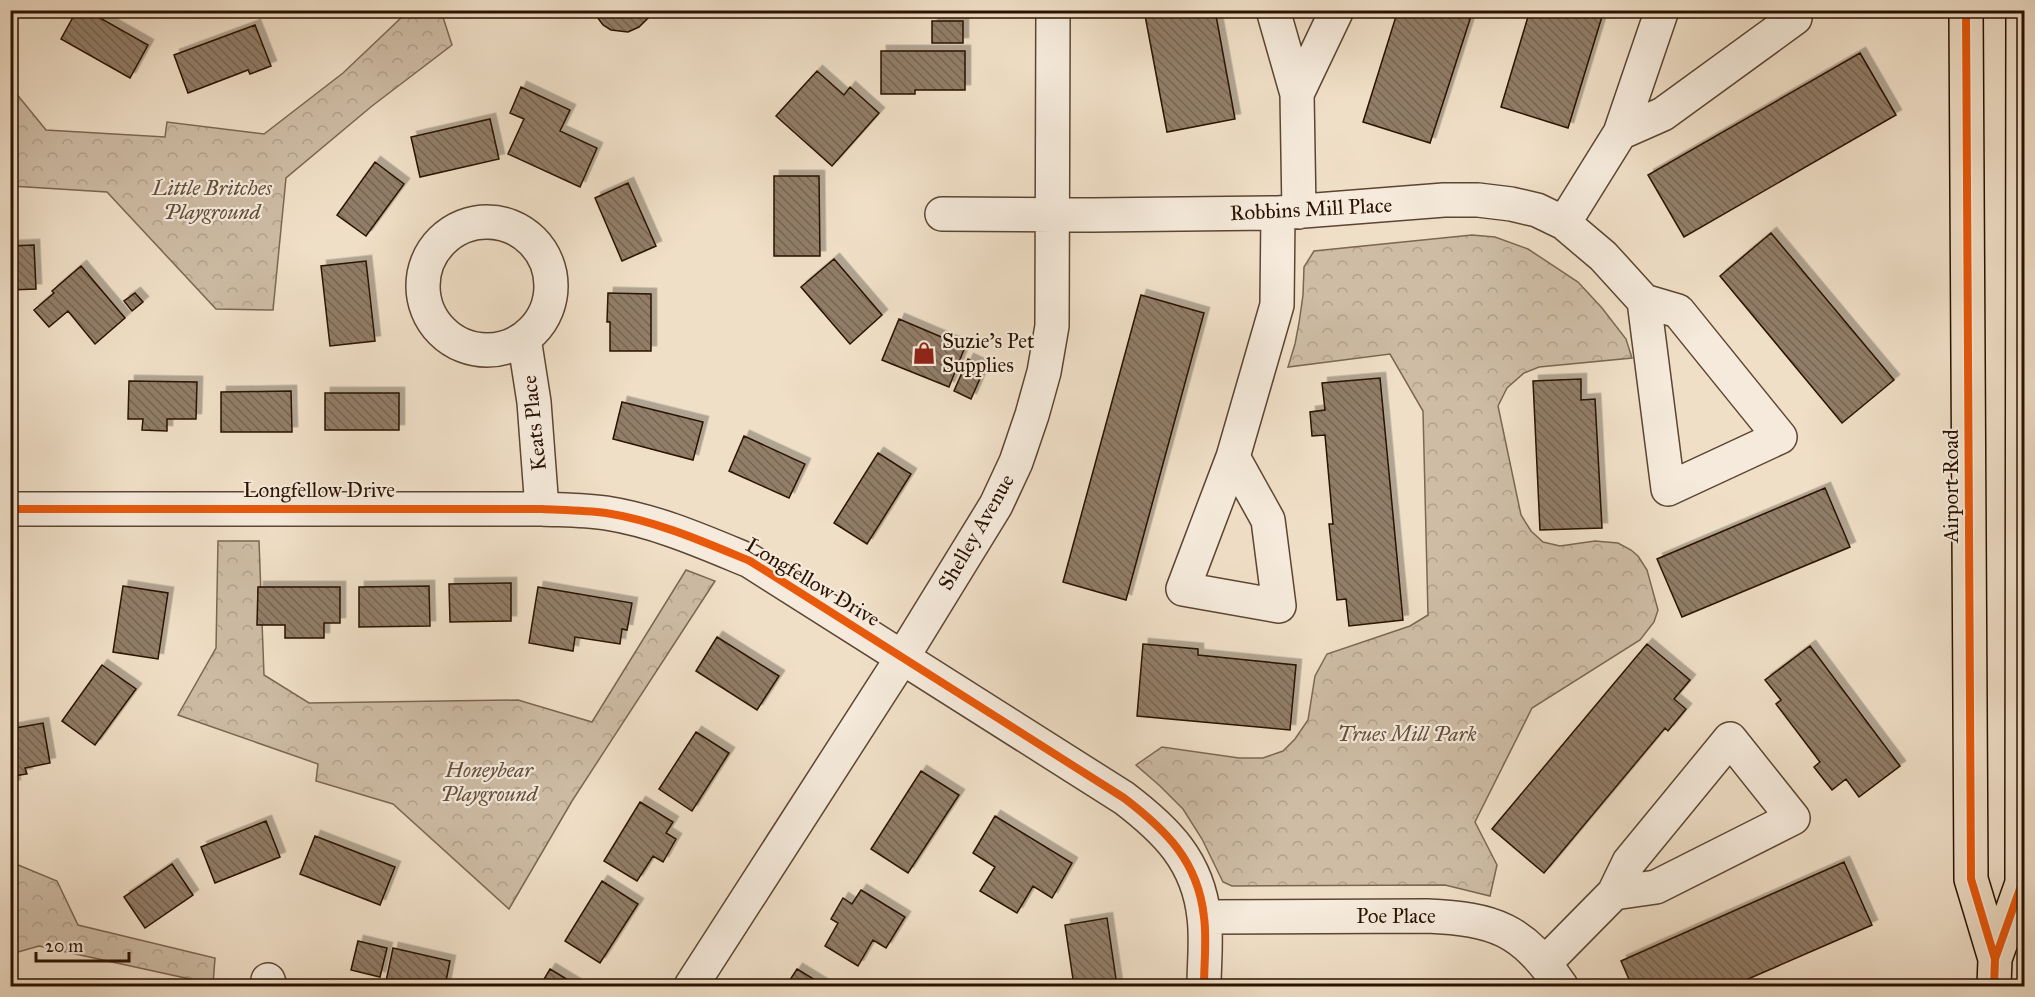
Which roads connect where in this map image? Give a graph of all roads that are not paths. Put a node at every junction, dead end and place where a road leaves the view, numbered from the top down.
1 (1053, 10) edge
2 (1274, 10) edge
3 (1336, 10) edge
4 (1662, 10) edge
5 (1784, 10) edge
6 (1966, 10) edge
7 (2023, 10) edge
8 (1297, 94) junction
9 (1620, 133) junction
10 (1289, 213) junction
11 (942, 214) dead end
12 (1053, 215) junction
13 (1564, 223) junction
14 (1644, 301) junction
15 (524, 338) dead end
16 (1233, 457) dead end
17 (542, 508) junction
18 (10, 509) edge
19 (2023, 556) edge
20 (902, 658) junction
21 (1614, 893) junction
22 (1204, 917) junction
23 (1994, 973) edge
24 (1553, 975) edge
25 (691, 987) edge
26 (1204, 987) edge

1 - 12 street, Shelley Avenue
2 - 8 street
3 - 8 street
4 - 9 street
5 - 9 street
6 - 23 main road, Airport Road
7 - 19 main road, Airport Road
8 - 10 street
9 - 13 street
10 - 12 street, Robbins Mill Place
10 - 13 street, Robbins Mill Place
10 - 16 street
11 - 12 street, Robbins Mill Place
12 - 20 street, Shelley Avenue
13 - 14 street, Robbins Mill Place
14 - 14 street
15 - 17 street, Keats Place
17 - 18 street, Longfellow Drive
17 - 20 street, Longfellow Drive
19 - 23 main road, Airport Road
20 - 22 street, Longfellow Drive
20 - 25 street, Shelley Avenue
21 - 21 street
21 - 24 street
22 - 24 street, Poe Place
22 - 26 street, Longfellow Drive

